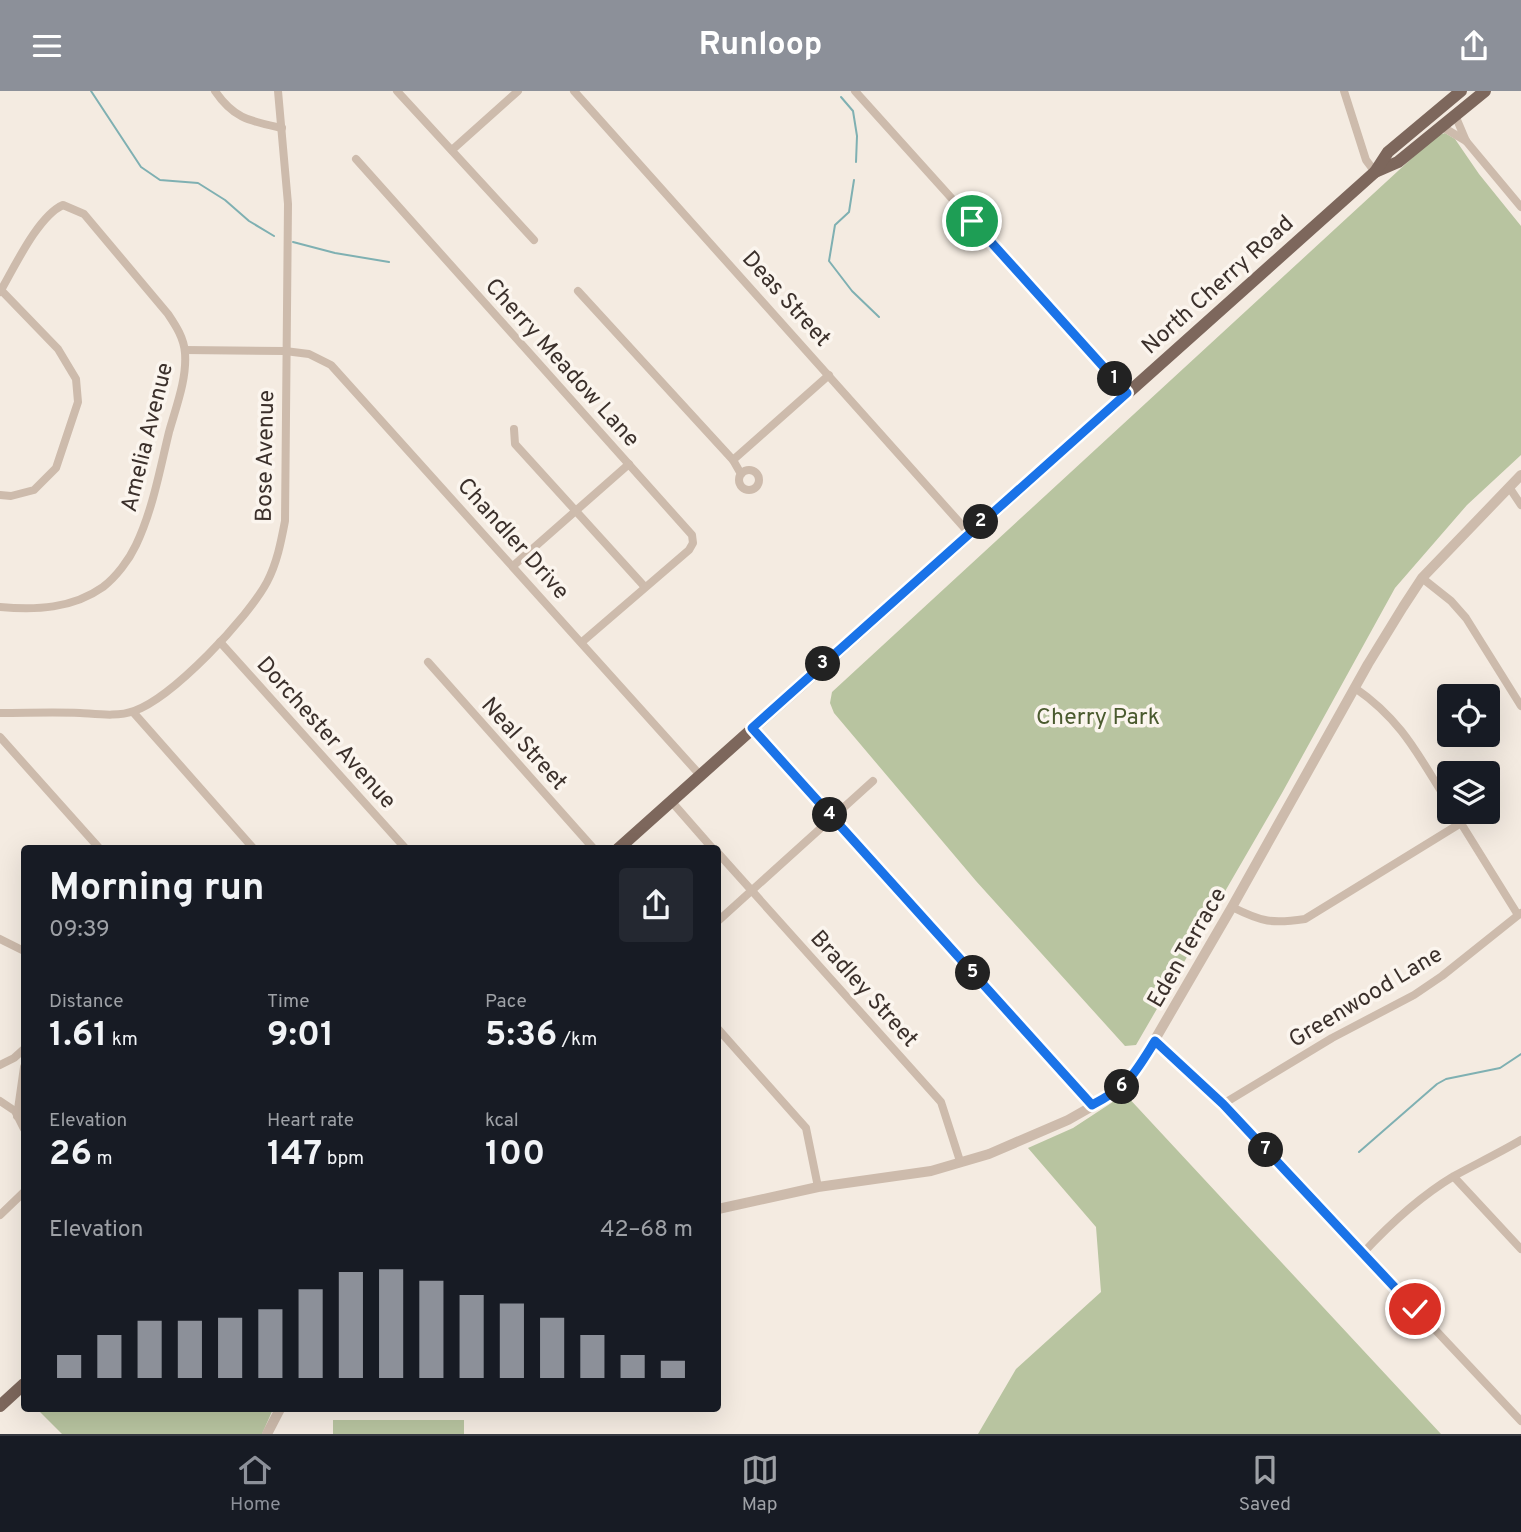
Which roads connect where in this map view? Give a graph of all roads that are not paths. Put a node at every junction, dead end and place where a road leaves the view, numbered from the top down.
1 (215, 91) edge
2 (278, 91) edge
3 (397, 91) edge
4 (518, 91) edge
5 (573, 91) edge
6 (855, 91) edge
7 (1344, 91) edge
8 (1461, 91) edge
9 (1485, 91) edge
10 (1455, 115) junction
11 (1441, 127) junction
12 (282, 128) junction
13 (1466, 141) junction
14 (452, 150) junction
15 (356, 159) dead end
16 (1375, 172) junction
17 (1521, 207) edge
18 (534, 240) dead end
19 (0, 290) edge
20 (578, 291) dead end
21 (185, 350) junction
22 (285, 351) junction
23 (829, 375) junction
24 (1127, 393) junction
25 (514, 429) dead end
26 (733, 460) junction
27 (629, 464) junction
28 (741, 474) dead end
29 (1521, 475) edge
30 (1509, 487) junction
31 (0, 495) edge
32 (1521, 505) edge
33 (575, 512) junction
34 (969, 533) junction
35 (513, 566) junction
36 (1422, 578) junction
37 (644, 586) junction
38 (0, 607) edge
39 (219, 642) junction
40 (582, 642) junction
41 (428, 662) dead end
42 (1355, 688) junction
43 (1521, 706) edge
44 (133, 712) junction
45 (0, 713) edge
46 (752, 728) junction
47 (0, 737) edge
48 (700, 775) junction
49 (873, 782) dead end
50 (1437, 785) edge
51 (671, 801) junction
52 (833, 817) junction
53 (1459, 824) edge
54 (1462, 824) edge
55 (96, 845) edge
56 (250, 845) edge
57 (402, 845) edge
58 (590, 845) edge
59 (622, 845) edge
60 (710, 845) edge
61 (721, 856) edge
62 (751, 890) junction
63 (1232, 907) junction
64 (1520, 914) edge
65 (721, 918) edge
66 (0, 939) edge
67 (21, 950) edge
68 (721, 1032) edge
69 (1155, 1041) junction
70 (21, 1052) edge
71 (0, 1065) edge
72 (21, 1092) edge
73 (0, 1101) edge
74 (1223, 1104) junction
75 (1092, 1105) junction
76 (18, 1116) junction
77 (21, 1122) edge
78 (1521, 1140) edge
79 (960, 1161) junction
80 (1454, 1177) junction
81 (818, 1187) junction
82 (21, 1195) edge
83 (721, 1208) edge
84 (0, 1215) edge
85 (1521, 1249) edge
86 (1363, 1253) junction
87 (21, 1387) edge
88 (0, 1406) edge
89 (278, 1412) edge
90 (1521, 1421) edge
91 (267, 1434) edge

1 - 12 street
2 - 12 street, Bose Avenue
3 - 14 street
4 - 14 street
5 - 23 street, Deas Street
6 - 24 street
7 - 16 street
8 - 16 main road, North Cherry Road
9 - 10 main road, North Cherry Road
10 - 11 main road, North Cherry Road
10 - 13 street
11 - 13 street
11 - 16 main road, North Cherry Road
12 - 22 street, Bose Avenue
13 - 17 street
14 - 18 street
15 - 27 street, Cherry Meadow Lane
16 - 24 main road, North Cherry Road
19 - 21 street, Amelia Avenue
19 - 31 street
20 - 26 street
21 - 22 street, Chandler Drive
21 - 38 street, Amelia Avenue
22 - 35 street, Chandler Drive
22 - 39 street, Bose Avenue
23 - 26 street
23 - 34 street, Deas Street
24 - 34 main road, North Cherry Road
25 - 33 street
26 - 28 street
27 - 33 street
27 - 37 street, Cherry Meadow Lane
29 - 30 street, Eden Terrace
30 - 32 street
30 - 36 street, Eden Terrace
33 - 35 street
33 - 37 street
34 - 46 main road, North Cherry Road
35 - 40 street, Chandler Drive
36 - 42 street, Eden Terrace
36 - 43 street
37 - 40 street
39 - 44 street, Bose Avenue
39 - 57 street, Dorchester Avenue
40 - 48 street, Chandler Drive
41 - 58 street, Neal Street
42 - 50 street
42 - 63 street, Eden Terrace
44 - 45 street, Bose Avenue
44 - 56 street
46 - 48 main road, North Cherry Road
46 - 52 street
47 - 55 street
48 - 51 main road, North Cherry Road
49 - 52 street
51 - 59 main road, North Cherry Road
51 - 60 street
52 - 62 street
52 - 75 street
53 - 63 street
54 - 64 street
61 - 62 street, Bradley Street
62 - 65 street
62 - 79 street, Bradley Street
63 - 69 street, Eden Terrace
64 - 74 street, Greenwood Lane
66 - 67 street
68 - 81 street
69 - 74 street
69 - 75 street, Eden Terrace
70 - 71 street
72 - 76 street
73 - 76 street
74 - 86 street
75 - 79 street, Eden Terrace
76 - 77 street
78 - 80 street
79 - 81 street, Eden Terrace
80 - 85 street
80 - 86 street
81 - 83 street, Eden Terrace
82 - 84 street
86 - 90 street
87 - 88 main road
89 - 91 street

